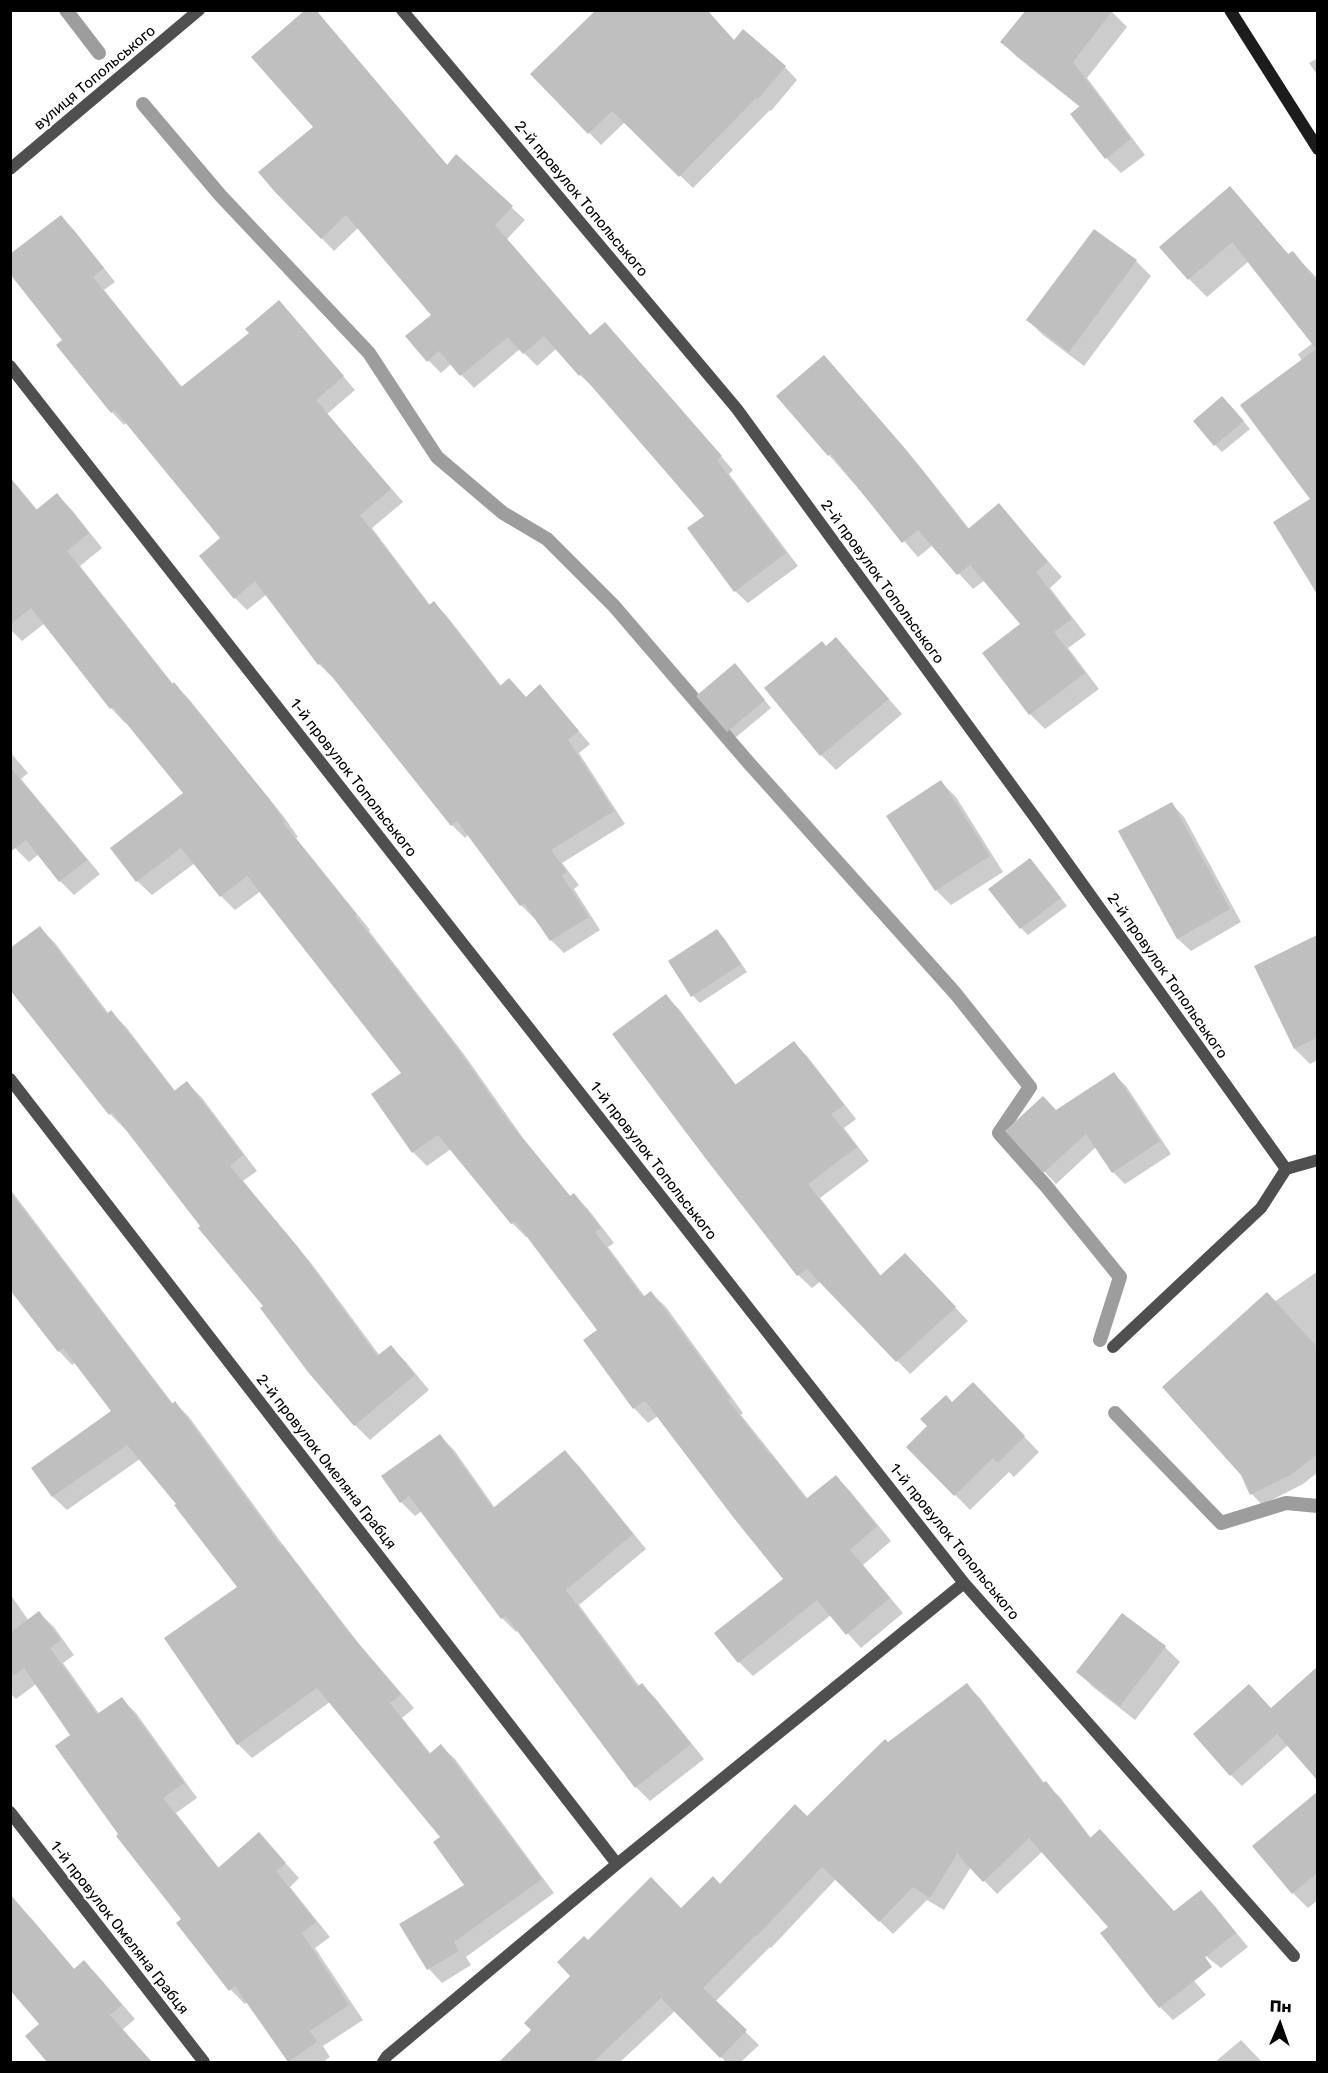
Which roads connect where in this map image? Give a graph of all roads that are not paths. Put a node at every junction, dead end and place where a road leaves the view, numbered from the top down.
1 (199, 10) edge
2 (402, 10) edge
3 (1230, 10) edge
4 (1317, 149) edge
5 (10, 169) edge
6 (10, 366) edge
7 (10, 1079) edge
8 (1317, 1160) edge
9 (1286, 1169) junction
10 (1113, 1347) dead end
11 (964, 1583) junction
12 (10, 1812) edge
13 (617, 1864) junction
14 (1294, 1956) dead end
15 (204, 2062) edge
16 (383, 2062) edge

1 - 5 street, вулиця Топольського
2 - 9 street, 2-й провулок Топольського
3 - 4 street
6 - 11 street, 1-й провулок Топольського
7 - 13 street, 2-й провулок Омеляна Грабця
8 - 9 street
9 - 10 street
11 - 13 street
11 - 14 street, 1-й провулок Топольського
12 - 15 street, 1-й провулок Омеляна Грабця
13 - 16 street

